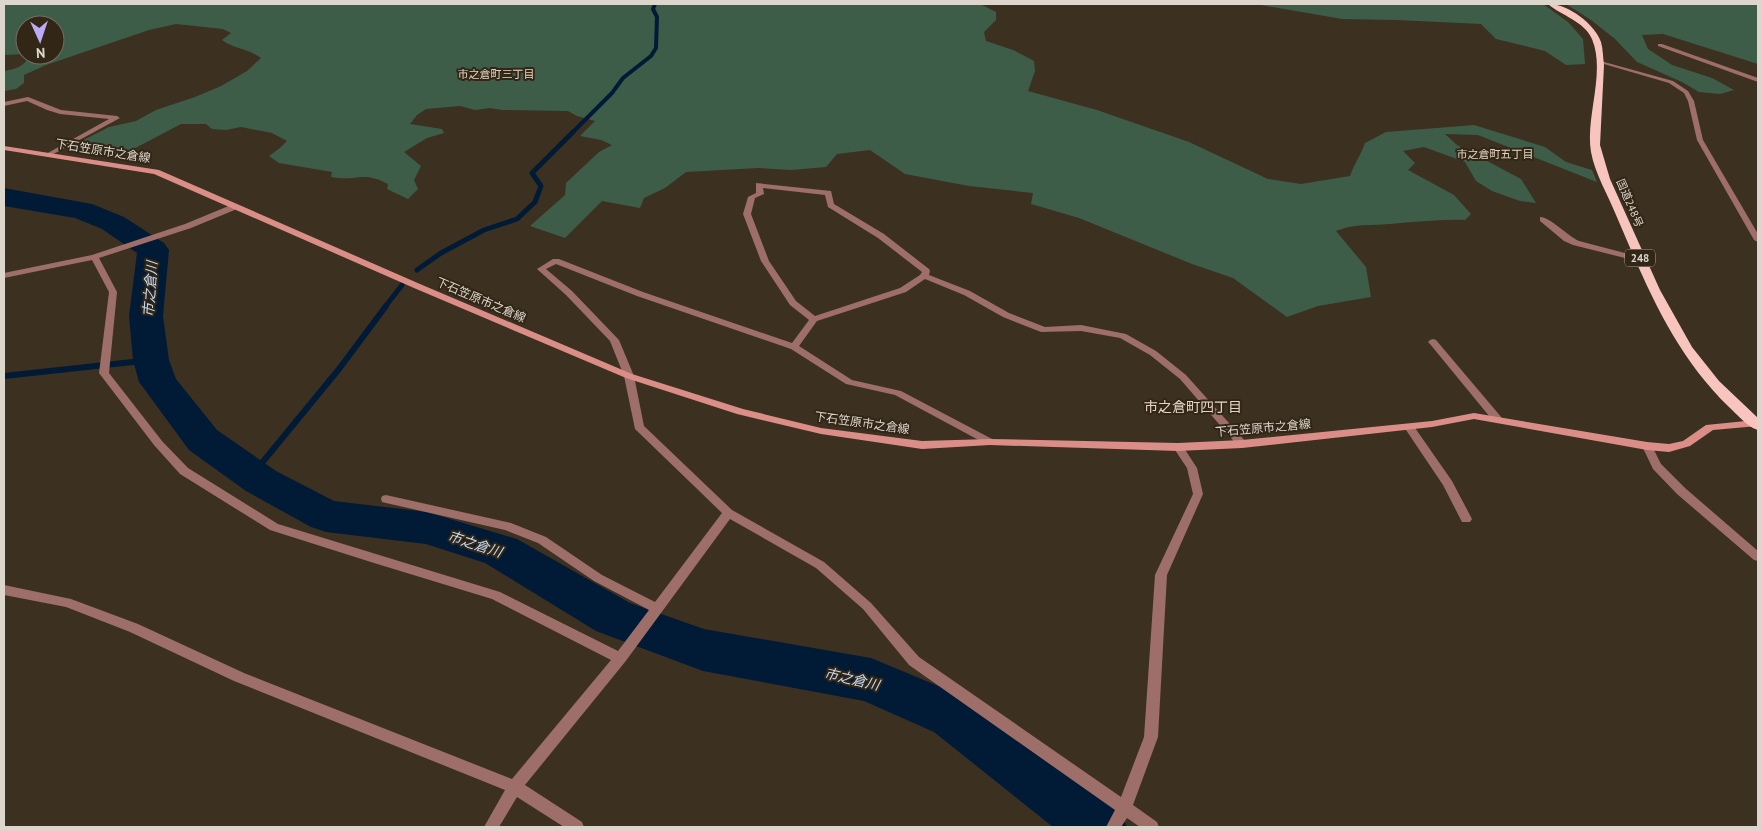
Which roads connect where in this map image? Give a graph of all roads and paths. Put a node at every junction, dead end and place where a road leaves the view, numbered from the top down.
1 (1552, 4) edge
2 (1660, 45) dead end
3 (1599, 61) junction
4 (1758, 80) edge
5 (4, 104) edge
6 (4, 148) edge
7 (48, 155) junction
8 (234, 207) junction
9 (1543, 219) dead end
10 (1758, 240) edge
11 (94, 257) junction
12 (1641, 260) junction
13 (4, 275) edge
14 (924, 276) junction
15 (814, 319) junction
16 (1433, 342) dead end
17 (794, 347) junction
18 (629, 376) junction
19 (1498, 420) junction
20 (1757, 424) edge
21 (1409, 426) junction
22 (990, 442) junction
23 (1242, 444) junction
24 (1178, 446) junction
25 (1647, 446) junction
26 (386, 499) dead end
27 (728, 513) junction
28 (1466, 519) dead end
29 (1758, 557) edge
30 (4, 590) edge
31 (656, 608) junction
32 (620, 658) junction
33 (515, 787) junction
34 (1125, 807) junction
35 (491, 827) edge
36 (577, 827) edge
37 (1112, 827) edge
38 (1152, 827) edge

1 - 3 highway, 国道248号 / 248
2 - 4 street
3 - 10 street
3 - 12 highway, 国道248号 / 248
5 - 7 street
6 - 7 main road, 下石笠原市之倉線
7 - 8 main road, 下石笠原市之倉線
8 - 11 street
8 - 18 main road, 下石笠原市之倉線
9 - 12 street
11 - 13 street
11 - 32 street
12 - 20 highway, 国道248号 / 248
14 - 15 street
14 - 15 street
14 - 23 street
15 - 17 street
16 - 19 street
17 - 18 street
17 - 22 street
18 - 22 main road, 下石笠原市之倉線
18 - 27 street
19 - 21 main road, 下石笠原市之倉線
19 - 25 main road, 下石笠原市之倉線
20 - 25 main road, 下石笠原市之倉線
21 - 23 main road, 下石笠原市之倉線
21 - 28 street
22 - 24 main road, 下石笠原市之倉線
23 - 24 main road, 下石笠原市之倉線
24 - 34 street
25 - 29 street
26 - 31 street
27 - 31 street
27 - 34 street
30 - 33 street
31 - 32 street
32 - 33 street
33 - 35 street
33 - 36 street
34 - 37 street
34 - 38 street

